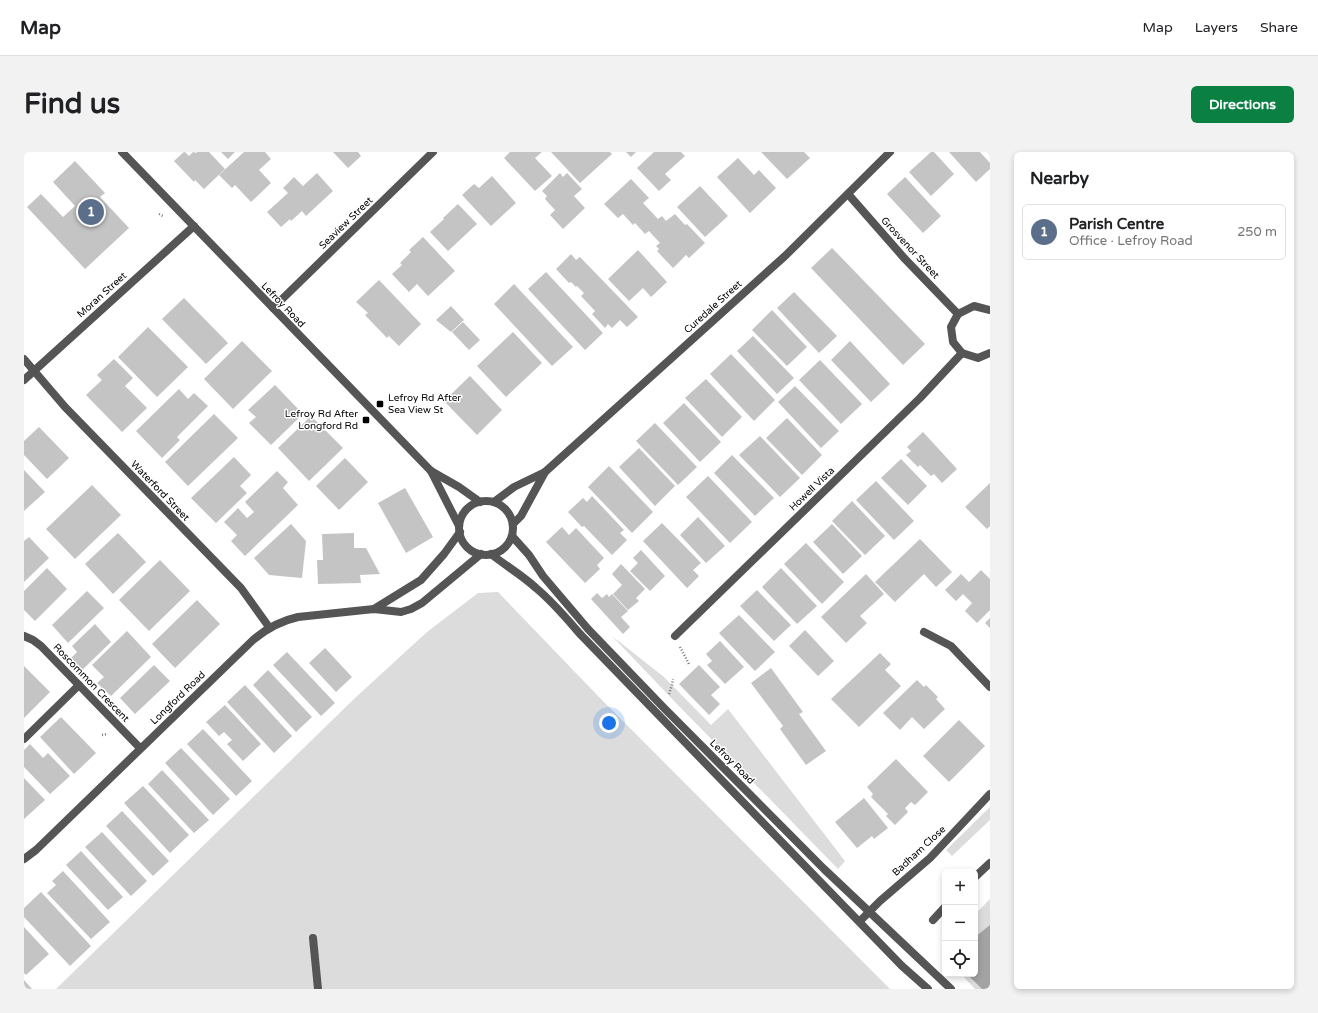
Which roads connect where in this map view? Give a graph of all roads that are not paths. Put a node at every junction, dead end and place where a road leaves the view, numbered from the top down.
1 (122, 152) edge
2 (433, 152) edge
3 (890, 152) edge
4 (848, 194) junction
5 (194, 226) junction
6 (273, 308) junction
7 (990, 310) edge
8 (958, 314) junction
9 (962, 353) junction
10 (990, 354) edge
11 (24, 359) edge
12 (34, 371) junction
13 (24, 380) edge
14 (431, 471) junction
15 (544, 472) junction
16 (480, 502) junction
17 (494, 502) junction
18 (513, 524) junction
19 (460, 529) junction
20 (512, 536) junction
21 (481, 554) junction
22 (491, 554) junction
23 (374, 609) junction
24 (269, 627) junction
25 (924, 632) dead end
26 (24, 636) edge
27 (674, 636) road end
28 (79, 685) junction
29 (990, 687) edge
30 (24, 739) edge
31 (140, 748) junction
32 (990, 794) edge
33 (24, 859) edge
34 (990, 863) edge
35 (978, 874) edge
36 (942, 910) edge
37 (869, 911) junction
38 (933, 920) dead end
39 (860, 921) junction
40 (313, 938) dead end
41 (318, 989) edge
42 (928, 989) edge
43 (951, 989) edge

1 - 5 street, Lefroy Road
2 - 6 street, Seaview Street
3 - 4 street, Curedale Street
4 - 8 street, Grosvenor Street
4 - 15 street, Curedale Street
5 - 6 street, Lefroy Road
5 - 12 street, Moran Street
6 - 14 street, Lefroy Road
7 - 8 street
8 - 9 street
9 - 10 street
9 - 27 street, Howell Vista
11 - 12 street, Waterford Street
12 - 13 street, Moran Street
12 - 24 street, Waterford Street
14 - 16 street, Lefroy Road
14 - 19 street, Lefroy Road
15 - 17 street, Curedale Street
15 - 18 street, Curedale Street
16 - 17 street
16 - 19 street
17 - 18 street
18 - 20 street
19 - 21 street, Lefroy Road
19 - 23 street, Longford Road
20 - 22 street
20 - 37 street, Lefroy Road
21 - 22 street
21 - 23 street, Longford Road
22 - 39 street, Lefroy Road
23 - 24 street, Longford Road
24 - 31 street, Longford Road
25 - 29 street
26 - 28 street, Roscommon Crescent
28 - 30 street
28 - 31 street, Roscommon Crescent
31 - 33 street, Longford Road
32 - 37 street, Badham Close
34 - 35 street
36 - 38 street
37 - 39 street, Badham Close
37 - 43 street, Lefroy Road
39 - 42 street, Lefroy Road
40 - 41 street

